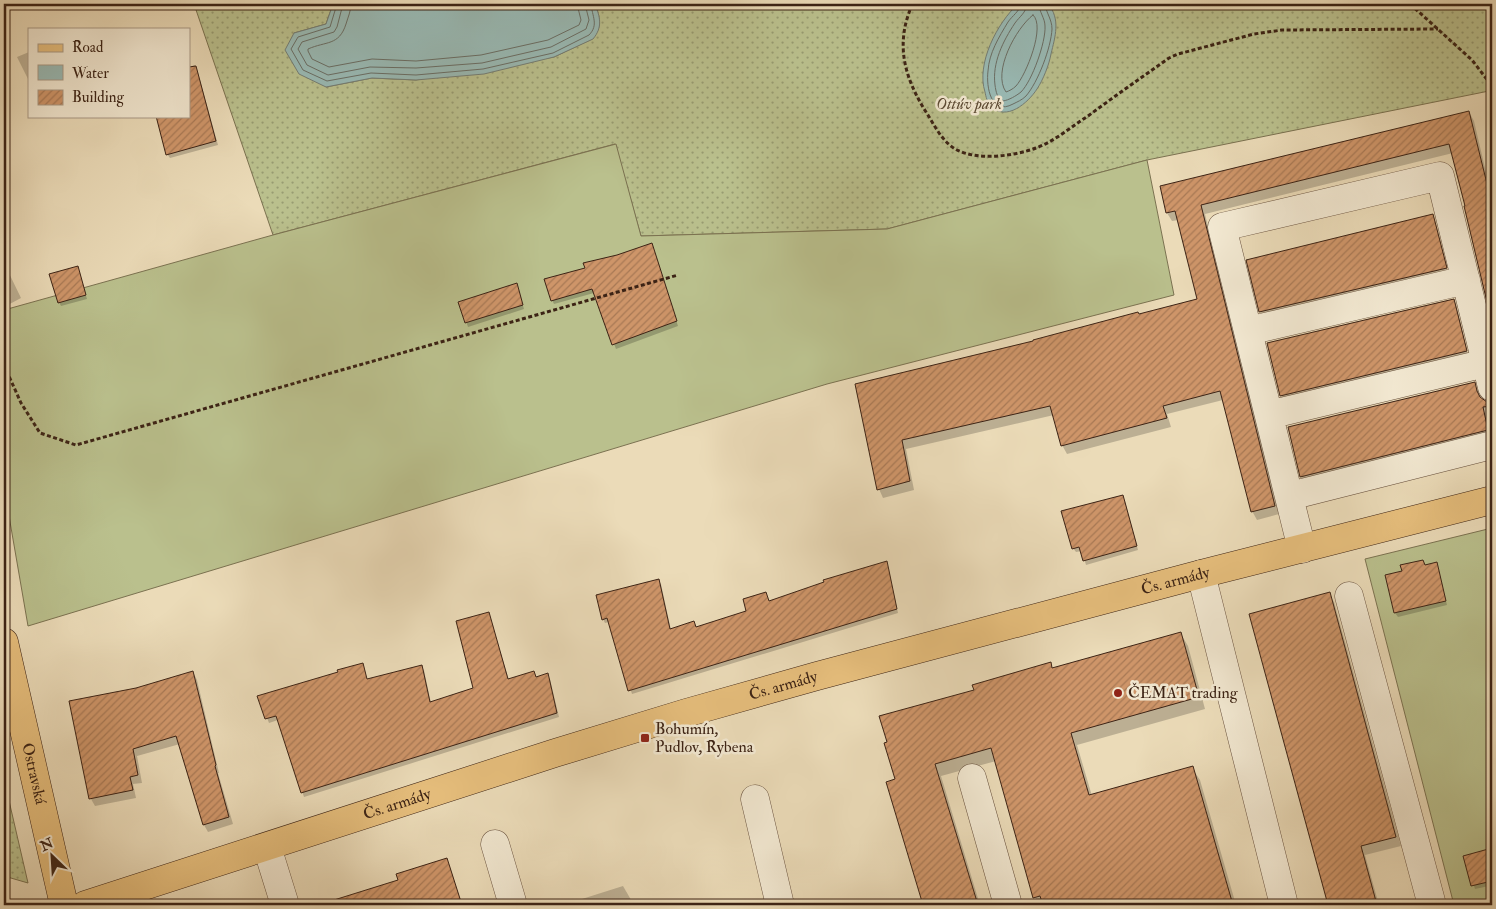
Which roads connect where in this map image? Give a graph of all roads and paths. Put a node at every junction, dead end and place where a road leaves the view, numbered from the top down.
1 (912, 4) edge
2 (1410, 4) edge
3 (1438, 29) junction
4 (1492, 86) edge
5 (678, 275) dead end
6 (1466, 280) junction
7 (1248, 331) junction
8 (4, 365) edge
9 (1489, 375) edge
10 (1269, 415) junction
11 (1492, 445) edge
12 (1290, 496) junction
13 (1492, 500) edge
14 (1302, 548) junction
15 (1201, 574) junction
16 (1349, 596) dead end
17 (4, 642) edge
18 (972, 778) dead end
19 (755, 799) dead end
20 (494, 844) dead end
21 (266, 847) junction
22 (64, 905) edge
23 (85, 905) edge
24 (285, 905) edge
25 (513, 905) edge
26 (780, 905) edge
27 (1008, 905) edge
28 (1284, 905) edge
29 (1432, 905) edge

1 - 3 path
2 - 3 path
3 - 4 path
5 - 8 path
6 - 7 lane
6 - 7 lane
6 - 9 lane
7 - 10 lane
9 - 10 lane
10 - 12 lane
11 - 12 lane
12 - 14 lane
13 - 14 main road, Čs. armády
14 - 15 main road, Čs. armády
15 - 21 main road, Čs. armády
15 - 28 lane
16 - 29 lane
17 - 22 main road, Ostravská
18 - 27 lane
19 - 26 lane
20 - 25 lane
21 - 23 main road, Čs. armády
21 - 24 lane

